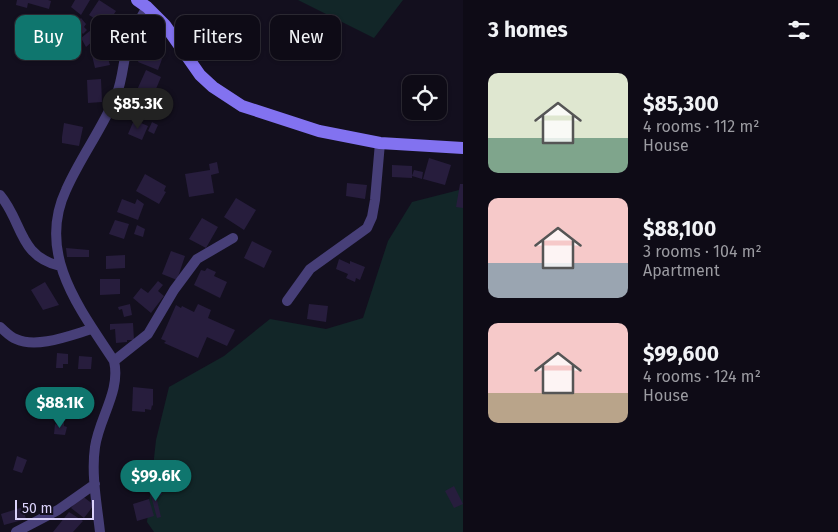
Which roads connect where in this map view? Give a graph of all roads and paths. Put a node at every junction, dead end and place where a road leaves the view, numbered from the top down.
1 (142, 4) edge
2 (380, 142) junction
3 (463, 148) edge
4 (0, 194) edge
5 (232, 238) dead end
6 (60, 266) junction
7 (287, 301) dead end
8 (0, 327) edge
9 (92, 329) junction
10 (114, 361) junction
11 (95, 484) junction
12 (16, 532) edge
13 (100, 532) edge

1 - 2 main road
1 - 6 street
2 - 3 main road
2 - 7 street
4 - 6 street
5 - 10 street
6 - 9 street
8 - 9 street
9 - 10 street
10 - 11 street
11 - 12 street
11 - 13 street

